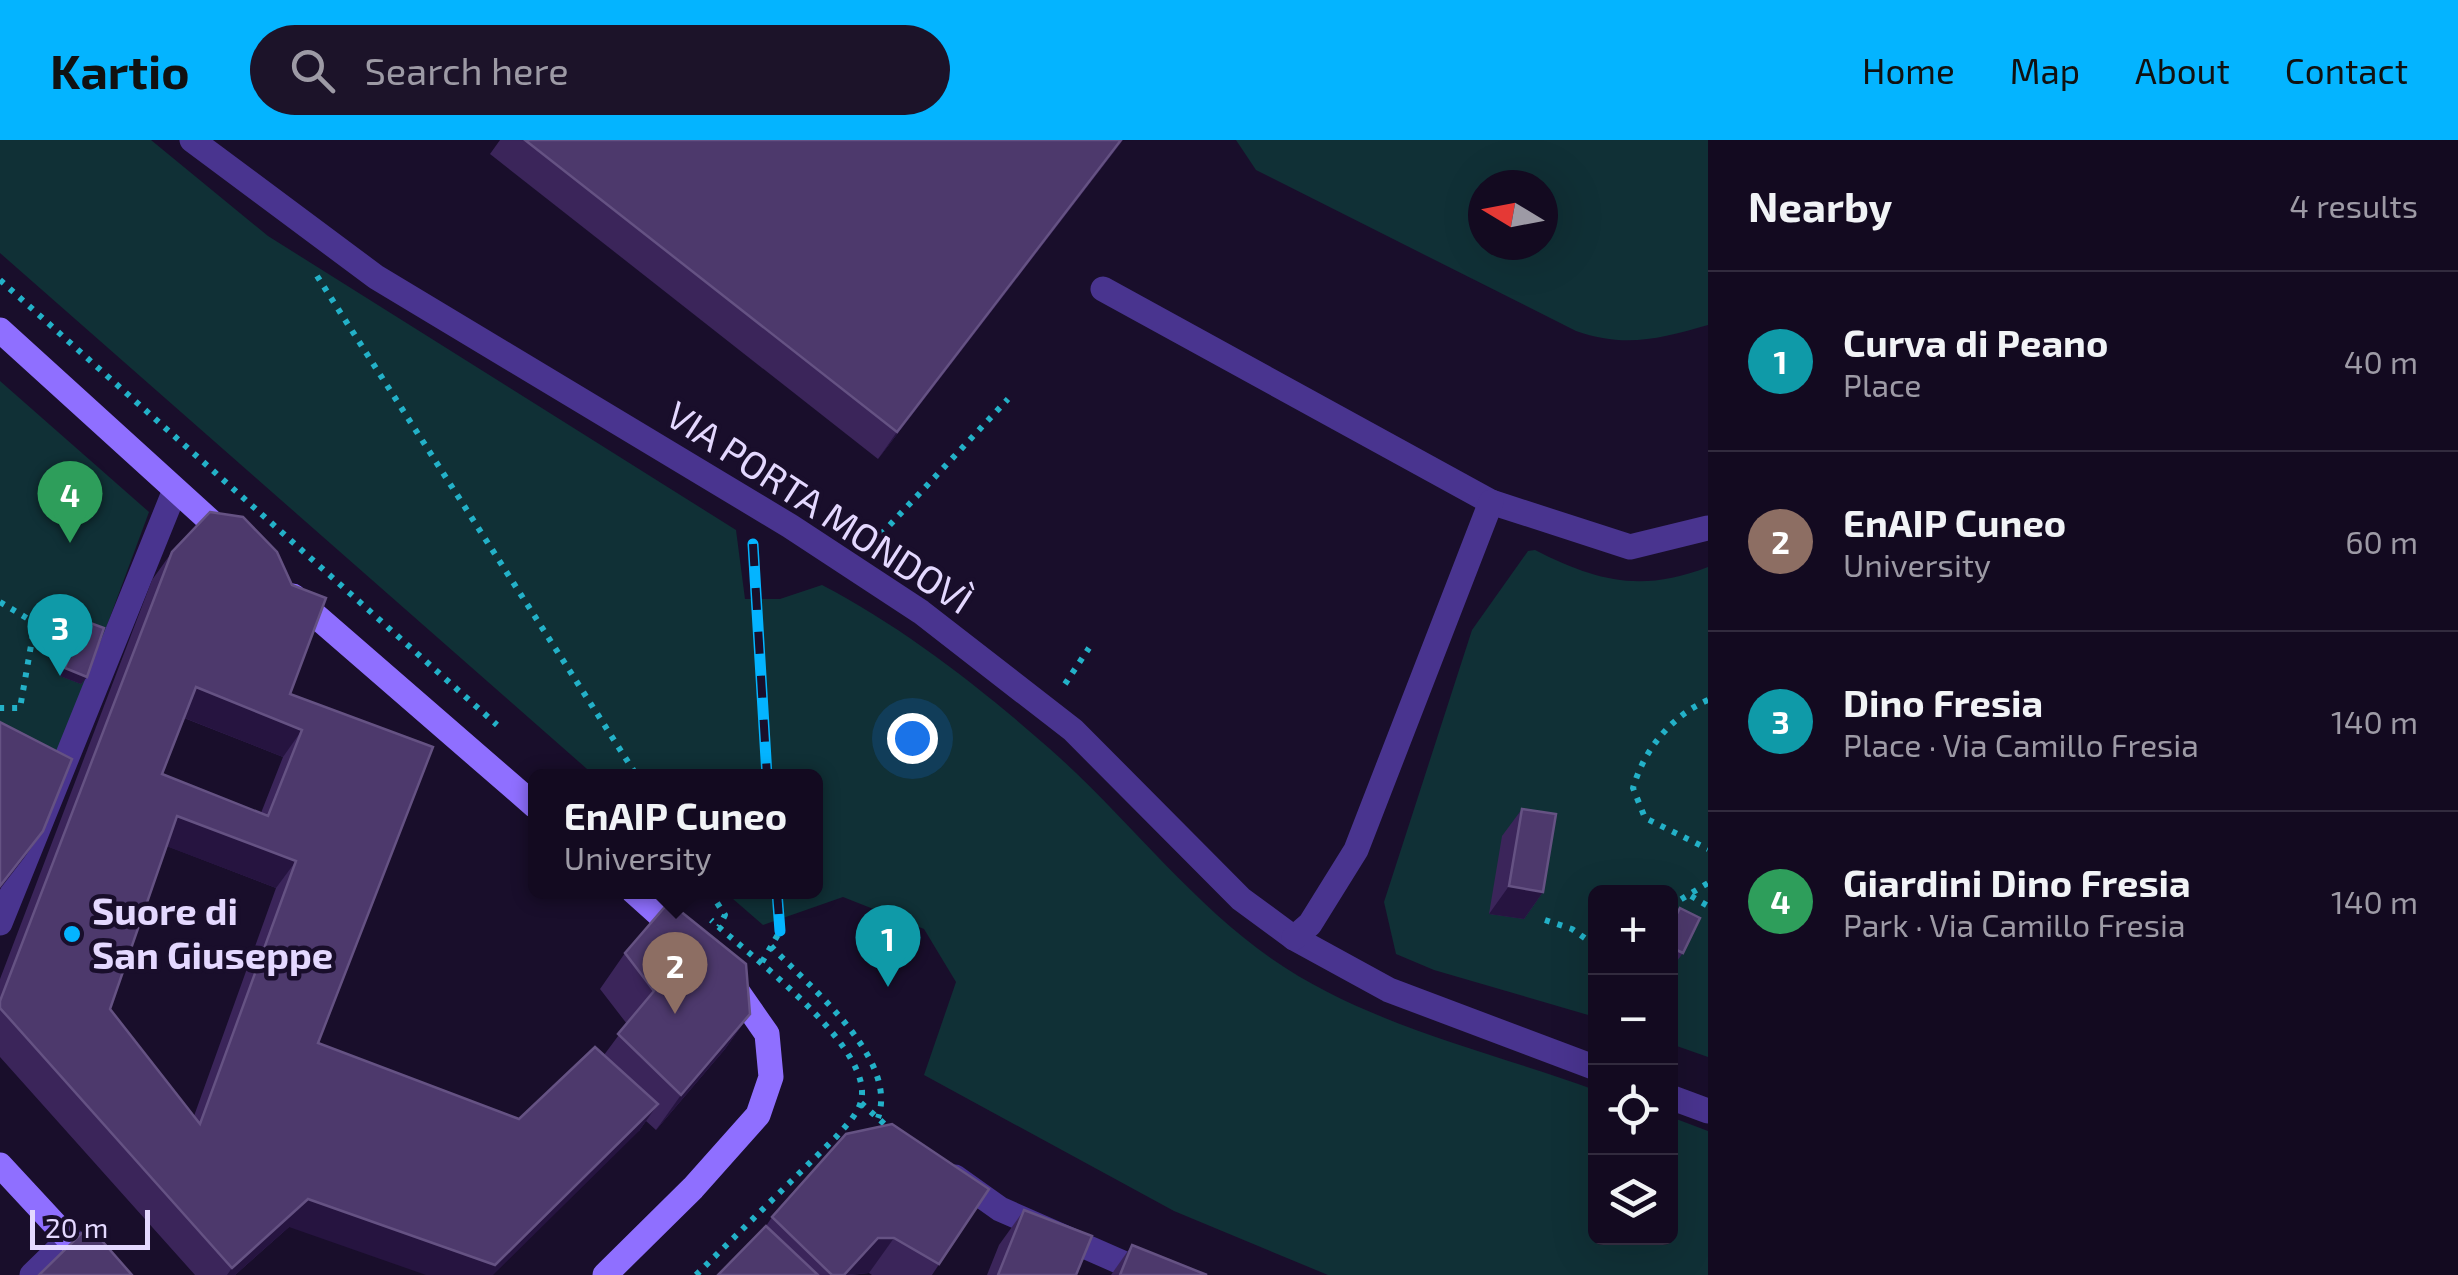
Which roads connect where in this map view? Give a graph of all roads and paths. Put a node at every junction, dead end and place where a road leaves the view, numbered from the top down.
1 (192, 140) edge
2 (314, 271) dead end
3 (0, 280) edge
4 (1103, 289) dead end
5 (0, 330) edge
6 (1008, 398) dead end
7 (175, 490) junction
8 (1491, 502) junction
9 (1708, 528) edge
10 (868, 548) dead end
11 (247, 555) edge
12 (276, 580) edge
13 (0, 602) edge
14 (1089, 648) dead end
15 (1062, 689) dead end
16 (1708, 700) edge
17 (0, 708) edge
18 (510, 736) dead end
19 (633, 769) edge
20 (528, 800) edge
21 (1708, 849) edge
22 (1708, 883) edge
23 (1690, 896) junction
24 (642, 899) edge
25 (715, 899) edge
26 (1678, 902) edge
27 (1708, 906) edge
28 (706, 915) dead end
29 (1545, 920) edge
30 (0, 923) edge
31 (718, 927) junction
32 (780, 931) dead end
33 (1294, 938) junction
34 (1588, 940) edge
35 (770, 946) junction
36 (762, 962) junction
37 (1588, 1065) edge
38 (1678, 1099) edge
39 (861, 1102) junction
40 (1708, 1111) edge
41 (878, 1118) junction
42 (894, 1133) edge
43 (0, 1165) edge
44 (940, 1166) edge
45 (70, 1238) junction
46 (32, 1275) edge
47 (102, 1275) edge
48 (605, 1275) edge
49 (696, 1275) edge
50 (1150, 1275) edge

1 - 33 street, VIA PORTA MONDOVÌ
2 - 19 path
3 - 18 path
4 - 8 street
5 - 7 street
6 - 10 path
7 - 11 street
7 - 30 street
8 - 9 street
8 - 33 street
12 - 20 street
13 - 17 path
14 - 15 path
16 - 21 path
22 - 23 path
23 - 26 path
23 - 27 path
24 - 48 street
25 - 31 path
28 - 31 path
29 - 34 path
31 - 36 path
32 - 35 path
33 - 37 street, VIA PORTA MONDOVÌ
35 - 36 path
35 - 41 path
36 - 39 path
38 - 40 street
39 - 41 path
39 - 49 path
41 - 42 path
43 - 45 street
44 - 50 street
45 - 46 street
45 - 47 street

